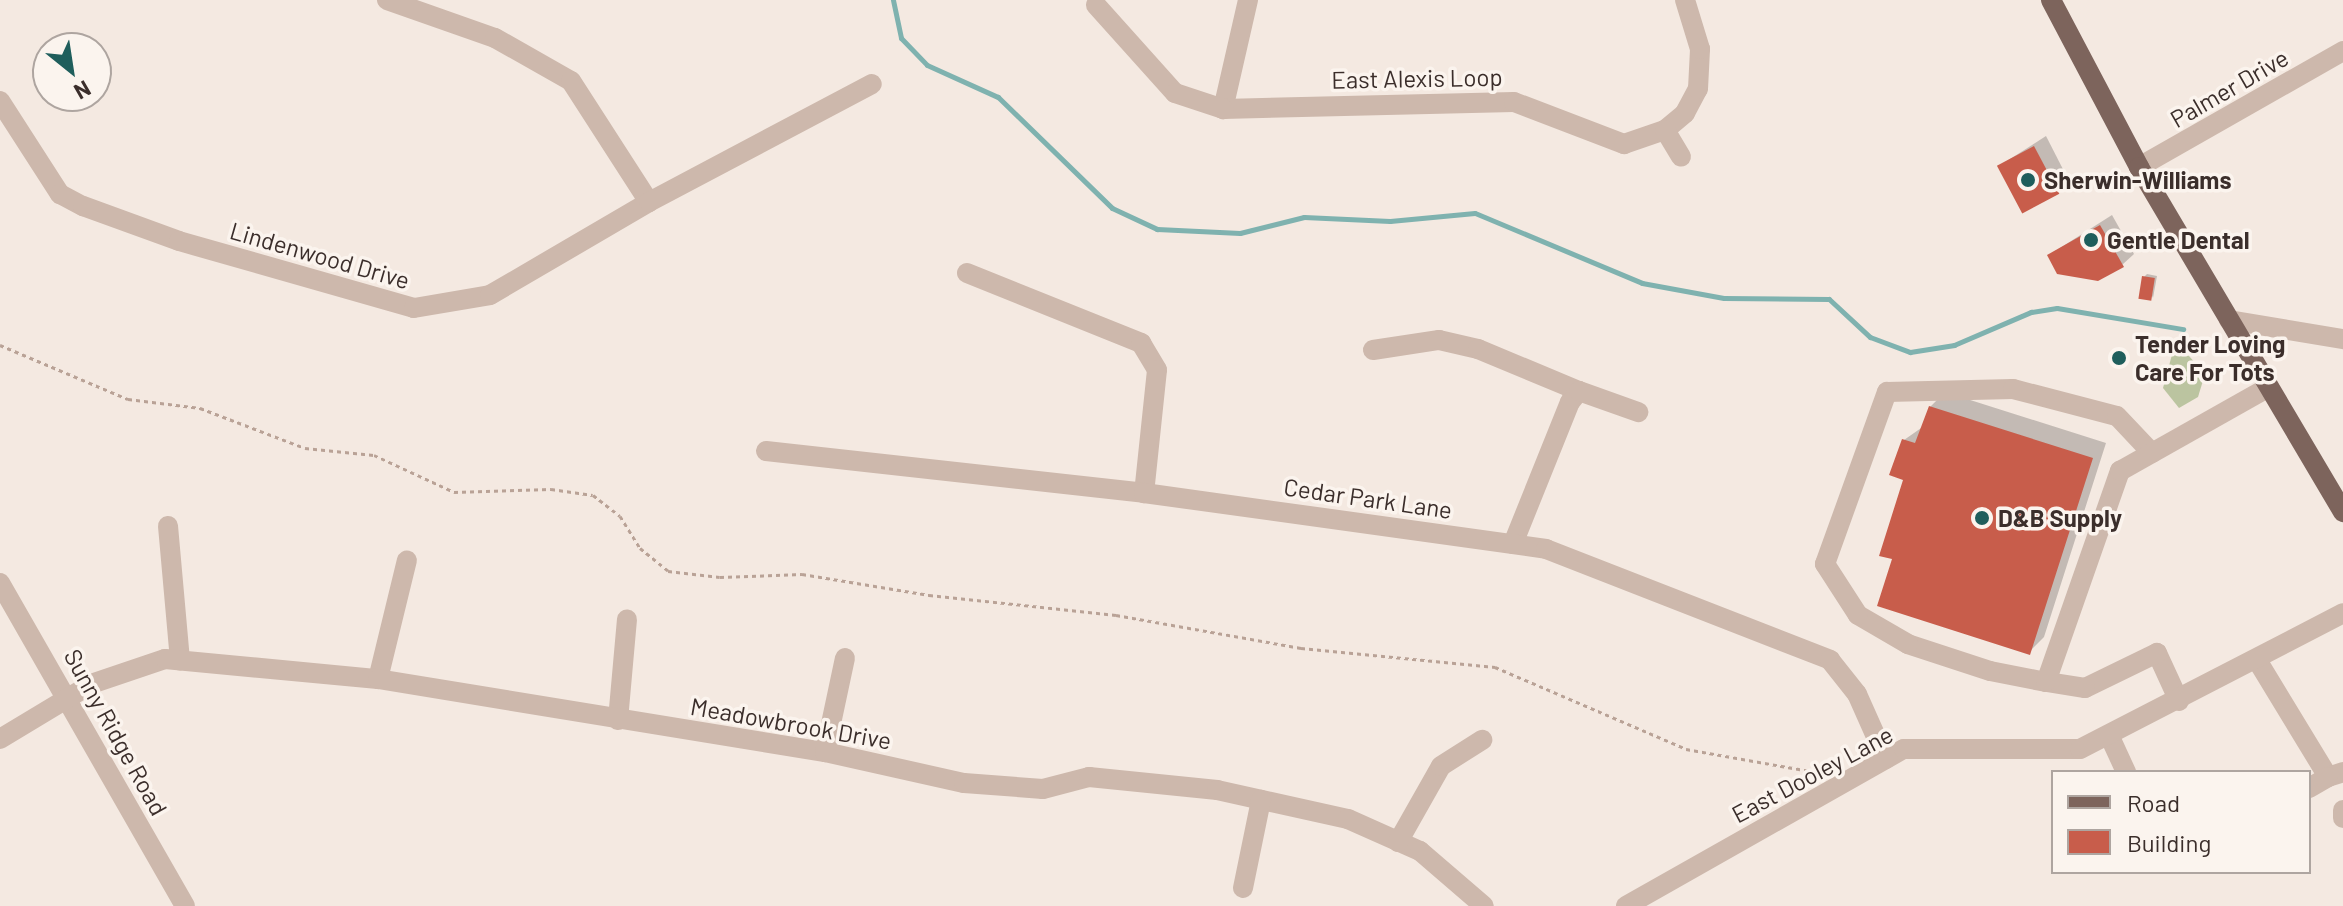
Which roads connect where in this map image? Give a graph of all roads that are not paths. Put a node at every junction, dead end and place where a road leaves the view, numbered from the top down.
1 (387, 0) edge
2 (1248, 0) edge
3 (1685, 0) edge
4 (2051, 0) edge
5 (1096, 5) dead end
6 (2338, 61) edge
7 (872, 84) dead end
8 (0, 101) edge
9 (1223, 109) junction
10 (1665, 130) junction
11 (1681, 157) dead end
12 (2139, 167) junction
13 (649, 202) junction
14 (967, 273) dead end
15 (2229, 320) junction
16 (2343, 339) edge
17 (1373, 350) dead end
18 (2269, 387) junction
19 (1579, 391) junction
20 (1638, 412) dead end
21 (766, 451) dead end
22 (2152, 453) junction
23 (1144, 493) junction
24 (2343, 512) edge
25 (168, 526) dead end
26 (1513, 544) junction
27 (407, 560) dead end
28 (0, 583) edge
29 (2343, 613) edge
30 (627, 619) dead end
31 (845, 658) dead end
32 (180, 660) junction
33 (2257, 660) junction
34 (378, 679) junction
35 (2046, 682) junction
36 (69, 699) junction
37 (2179, 701) junction
38 (618, 720) junction
39 (2109, 735) junction
40 (0, 739) edge
41 (1482, 740) dead end
42 (825, 752) junction
43 (1886, 759) junction
44 (2125, 770) edge
45 (2339, 774) edge
46 (2311, 787) edge
47 (1261, 800) junction
48 (2343, 810) edge
49 (2343, 818) edge
50 (1398, 842) junction
51 (1243, 888) dead end
52 (185, 906) edge
53 (1484, 906) edge
54 (1626, 906) edge

1 - 13 street
2 - 9 street
3 - 10 street, East Alexis Loop
4 - 12 main road
5 - 9 street
6 - 12 street, Palmer Drive
7 - 13 street, Lindenwood Drive
8 - 13 street, Lindenwood Drive
9 - 10 street, East Alexis Loop
10 - 11 street
12 - 15 main road
14 - 23 street
15 - 16 street
15 - 18 main road
17 - 19 street
18 - 22 street
18 - 24 main road
19 - 20 street
19 - 26 street
21 - 23 street, Cedar Park Lane
22 - 35 street
22 - 35 street
23 - 26 street, Cedar Park Lane
25 - 32 street
26 - 43 street, Cedar Park Lane
27 - 34 street
28 - 36 street, Sunny Ridge Road
29 - 33 street, East Dooley Lane
30 - 38 street
31 - 42 street
32 - 34 street, Meadowbrook Drive
32 - 36 street, Meadowbrook Drive
33 - 37 street, East Dooley Lane
33 - 45 street
34 - 38 street, Meadowbrook Drive
35 - 37 street
36 - 40 street, Meadowbrook Drive
36 - 52 street, Sunny Ridge Road
37 - 39 street, East Dooley Lane
38 - 42 street, Meadowbrook Drive
39 - 43 street, East Dooley Lane
39 - 44 street
41 - 50 street
42 - 47 street, Meadowbrook Drive
43 - 54 street, East Dooley Lane
45 - 46 street
47 - 50 street, Meadowbrook Drive
47 - 51 street
48 - 49 street
50 - 53 street, Meadowbrook Drive

